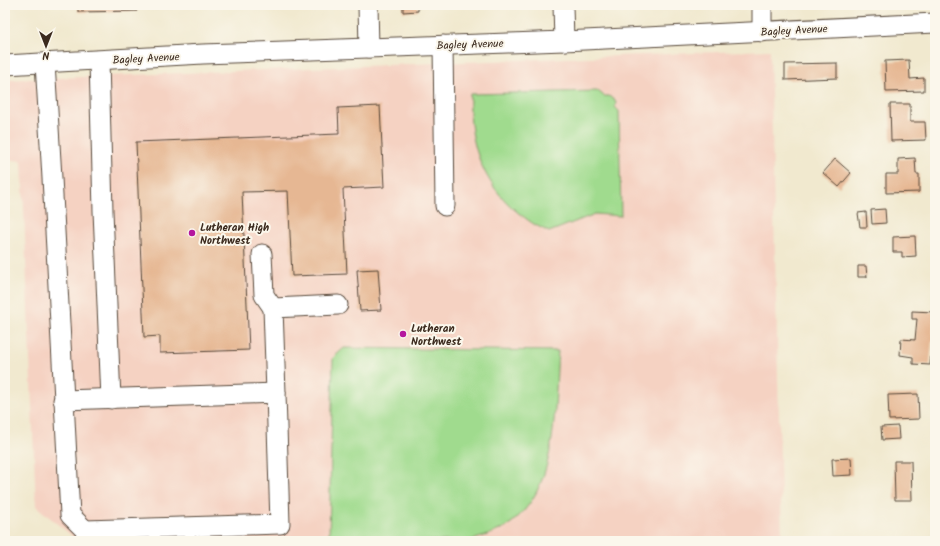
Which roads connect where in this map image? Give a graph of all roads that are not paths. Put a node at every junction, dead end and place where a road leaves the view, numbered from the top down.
1 (368, 5) edge
2 (563, 5) edge
3 (762, 5) edge
4 (935, 23) edge
5 (762, 32) junction
6 (564, 41) junction
7 (443, 45) junction
8 (369, 48) junction
9 (99, 61) junction
10 (45, 64) junction
11 (5, 65) edge
12 (444, 206) dead end
13 (262, 254) dead end
14 (338, 305) dead end
15 (273, 308) junction
16 (276, 393) junction
17 (111, 399) junction
18 (63, 400) junction

1 - 8 street
2 - 6 street
3 - 5 street
4 - 5 street, Bagley Avenue
5 - 6 street, Bagley Avenue
6 - 7 street, Bagley Avenue
7 - 8 street, Bagley Avenue
7 - 12 street
8 - 9 street, Bagley Avenue
9 - 10 street, Bagley Avenue
9 - 17 street
10 - 11 street, Bagley Avenue
10 - 18 street
13 - 15 street
14 - 15 street
15 - 16 street
16 - 17 street
16 - 18 street
17 - 18 street

